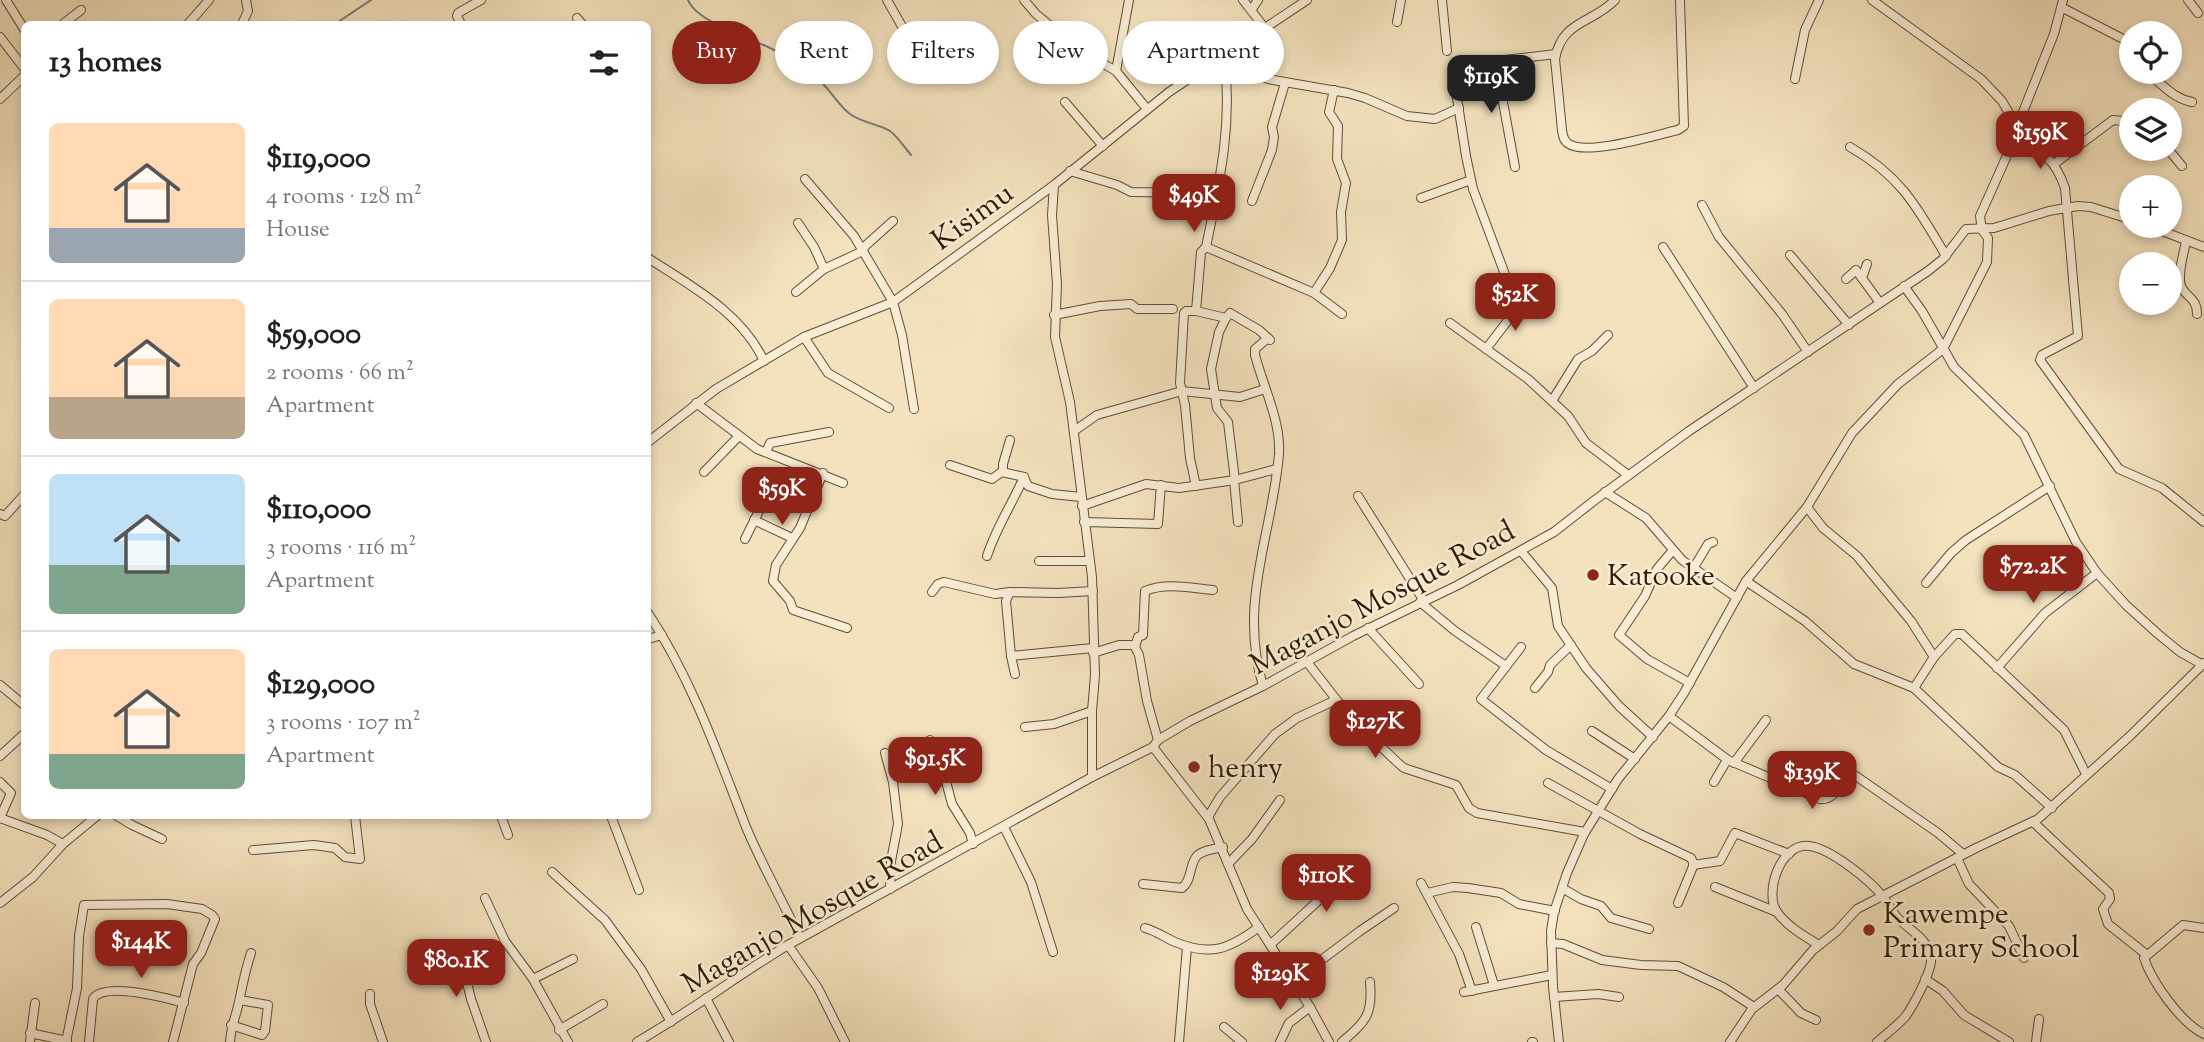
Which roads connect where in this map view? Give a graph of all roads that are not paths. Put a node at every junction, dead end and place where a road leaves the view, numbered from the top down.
1 (6, 0) edge
2 (209, 0) edge
3 (246, 0) edge
4 (481, 0) edge
5 (887, 0) edge
6 (1024, 0) edge
7 (1129, 0) edge
8 (1243, 0) edge
9 (1258, 0) edge
10 (1307, 0) edge
11 (1401, 0) edge
12 (1442, 0) edge
13 (1615, 0) edge
14 (1680, 0) edge
15 (1819, 0) edge
16 (1872, 0) edge
17 (2188, 0) edge
18 (2062, 4) edge
19 (1252, 9) junction
20 (81, 10) dead end
21 (2198, 13) dead end
22 (67, 21) edge
23 (191, 21) edge
24 (243, 21) edge
25 (460, 21) edge
26 (899, 21) edge
27 (1260, 21) edge
28 (1274, 21) edge
29 (1397, 22) dead end
30 (21, 24) edge
31 (2119, 36) edge
32 (0, 37) edge
33 (1447, 51) dead end
34 (1556, 54) junction
35 (1501, 61) junction
36 (21, 64) edge
37 (1116, 71) junction
38 (21, 79) edge
39 (1795, 79) dead end
40 (1284, 83) edge
41 (1183, 84) edge
42 (1228, 84) edge
43 (1284, 84) edge
44 (2163, 84) edge
45 (1334, 89) junction
46 (0, 99) edge
47 (1065, 102) dead end
48 (2192, 103) dead end
49 (1458, 108) junction
50 (1147, 109) junction
51 (2119, 121) edge
52 (2017, 127) junction
53 (2014, 136) junction
54 (1103, 146) junction
55 (1850, 147) dead end
56 (2178, 161) edge
57 (2054, 164) junction
58 (2182, 166) dead end
59 (1515, 167) dead end
60 (1070, 171) junction
61 (805, 179) dead end
62 (1471, 180) junction
63 (1054, 185) junction
64 (1421, 198) dead end
65 (1216, 200) junction
66 (1252, 201) dead end
67 (1702, 205) dead end
68 (2066, 207) junction
69 (2119, 216) edge
70 (893, 221) dead end
71 (798, 223) dead end
72 (1982, 230) junction
73 (2179, 238) edge
74 (2186, 241) junction
75 (1206, 247) junction
76 (1663, 247) dead end
77 (2204, 247) edge
78 (863, 251) junction
79 (1790, 255) dead end
80 (1946, 256) junction
81 (651, 260) edge
82 (1867, 264) dead end
83 (824, 269) junction
84 (1862, 278) junction
85 (1846, 279) dead end
86 (1905, 286) junction
87 (796, 292) dead end
88 (1314, 293) junction
89 (893, 302) junction
90 (1880, 303) junction
91 (1533, 305) dead end
92 (1173, 309) dead end
93 (1196, 311) junction
94 (1342, 314) dead end
95 (1517, 314) junction
96 (2197, 314) dead end
97 (1054, 315) junction
98 (1226, 318) junction
99 (1450, 323) dead end
100 (1849, 325) junction
101 (1608, 335) dead end
102 (804, 337) junction
103 (1486, 349) junction
104 (1943, 349) junction
105 (1808, 352) junction
106 (764, 361) junction
107 (1754, 388) junction
108 (1265, 389) junction
109 (1182, 391) junction
110 (1214, 394) junction
111 (1552, 401) junction
112 (695, 403) junction
113 (889, 408) dead end
114 (914, 409) dead end
115 (1074, 431) junction
116 (829, 432) dead end
117 (738, 437) junction
118 (651, 440) edge
119 (1010, 440) dead end
120 (766, 452) junction
121 (950, 465) dead end
122 (1276, 469) junction
123 (704, 472) dead end
124 (1002, 472) junction
125 (823, 473) junction
126 (1628, 475) junction
127 (1024, 477) junction
128 (1234, 480) junction
129 (844, 483) dead end
130 (1161, 485) junction
131 (1196, 486) junction
132 (2050, 486) junction
133 (1605, 492) junction
134 (1358, 496) dead end
135 (21, 498) edge
136 (1082, 502) junction
137 (761, 507) dead end
138 (1807, 507) junction
139 (0, 514) edge
140 (754, 520) junction
141 (1084, 522) junction
142 (1238, 522) dead end
143 (2204, 522) edge
144 (792, 538) junction
145 (745, 539) dead end
146 (1713, 542) dead end
147 (1673, 550) junction
148 (1521, 551) junction
149 (987, 556) dead end
150 (1039, 561) dead end
151 (1090, 561) junction
152 (1693, 569) junction
153 (2097, 573) junction
154 (1746, 581) junction
155 (1926, 583) dead end
156 (1213, 590) dead end
157 (1093, 591) junction
158 (932, 592) dead end
159 (1010, 592) junction
160 (1737, 598) junction
161 (1422, 601) junction
162 (651, 618) edge
163 (846, 628) dead end
164 (1368, 628) junction
165 (662, 635) junction
166 (651, 638) edge
167 (1571, 645) junction
168 (1135, 647) junction
169 (1521, 647) dead end
170 (1093, 651) junction
171 (1011, 656) junction
172 (1934, 657) junction
173 (1307, 662) junction
174 (2203, 664) edge
175 (1506, 666) junction
176 (1997, 668) junction
177 (1015, 674) dead end
178 (1690, 683) junction
179 (1419, 684) dead end
180 (0, 685) edge
181 (1263, 686) junction
182 (1535, 688) dead end
183 (1914, 688) junction
184 (1336, 700) junction
185 (21, 702) edge
186 (1092, 711) junction
187 (1670, 716) junction
188 (1766, 720) dead end
189 (1025, 727) dead end
190 (1592, 731) dead end
191 (21, 737) edge
192 (1653, 737) junction
193 (930, 740) dead end
194 (1156, 744) junction
195 (885, 752) dead end
196 (0, 756) edge
197 (1635, 759) junction
198 (1730, 762) junction
199 (2086, 774) junction
200 (1092, 777) junction
201 (0, 782) edge
202 (1714, 782) dead end
203 (1548, 783) dead end
204 (1612, 789) junction
205 (1280, 800) dead end
206 (2052, 807) junction
207 (1598, 809) junction
208 (1208, 817) junction
209 (0, 818) edge
210 (93, 819) edge
211 (121, 819) edge
212 (355, 819) edge
213 (502, 819) edge
214 (612, 819) edge
215 (2033, 822) junction
216 (1004, 827) junction
217 (1585, 832) junction
218 (508, 835) dead end
219 (162, 839) dead end
220 (63, 844) junction
221 (973, 844) junction
222 (1223, 847) junction
223 (253, 850) dead end
224 (1789, 854) junction
225 (1960, 856) junction
226 (1228, 864) junction
227 (1693, 865) junction
228 (552, 872) dead end
229 (1344, 873) dead end
230 (1421, 883) dead end
231 (1143, 884) dead end
232 (1715, 887) dead end
233 (1562, 888) junction
234 (890, 889) junction
235 (639, 890) dead end
236 (1427, 893) junction
237 (1882, 895) junction
238 (485, 898) dead end
239 (0, 903) edge
240 (1678, 903) dead end
241 (1395, 908) dead end
242 (1555, 911) junction
243 (1777, 912) junction
244 (1476, 927) dead end
245 (1145, 928) dead end
246 (1259, 928) junction
247 (2204, 928) edge
248 (1650, 929) dead end
249 (798, 934) dead end
250 (1551, 943) junction
251 (1270, 944) junction
252 (788, 945) junction
253 (1819, 945) junction
254 (458, 947) dead end
255 (1187, 947) junction
256 (1053, 952) dead end
257 (251, 953) dead end
258 (2147, 955) junction
259 (573, 958) dead end
260 (2024, 958) dead end
261 (1552, 975) junction
262 (533, 979) junction
263 (1925, 979) junction
264 (1292, 982) junction
265 (1370, 982) dead end
266 (1494, 985) junction
267 (1778, 989) junction
268 (370, 994) dead end
269 (1554, 997) junction
270 (1619, 997) dead end
271 (706, 998) junction
272 (240, 1000) junction
273 (35, 1003) dead end
274 (184, 1003) junction
275 (603, 1004) dead end
276 (1310, 1007) junction
277 (1754, 1007) junction
278 (2039, 1018) dead end
279 (1816, 1020) dead end
280 (671, 1023) junction
281 (231, 1025) junction
282 (1224, 1027) dead end
283 (559, 1030) junction
284 (2204, 1034) edge
285 (30, 1037) edge
286 (67, 1042) edge
287 (89, 1042) edge
288 (173, 1042) edge
289 (230, 1042) edge
290 (383, 1042) edge
291 (486, 1042) edge
292 (568, 1042) edge
293 (637, 1042) edge
294 (729, 1042) edge
295 (845, 1042) edge
296 (1179, 1042) edge
297 (1242, 1042) edge
298 (1280, 1042) edge
299 (1329, 1042) edge
300 (1342, 1042) edge
301 (1559, 1042) edge
302 (1730, 1042) edge
303 (1877, 1042) edge
304 (2009, 1042) edge
305 (2036, 1042) edge

1 - 30 street
2 - 23 street
3 - 24 street
4 - 25 street
5 - 26 street
6 - 37 street
7 - 37 street
8 - 19 street
9 - 19 street
10 - 28 street, Kisimu
11 - 29 street
12 - 33 street
13 - 34 street
14 - 34 street
15 - 39 street
16 - 52 street
17 - 21 street
18 - 31 street
18 - 52 street
19 - 27 street
20 - 22 street
32 - 36 street
34 - 35 street
35 - 49 street
35 - 59 street
37 - 50 street
38 - 46 street
40 - 45 street
41 - 50 street, Kisimu
42 - 65 street
43 - 66 street
44 - 48 street
45 - 49 street
45 - 88 street
47 - 54 street
49 - 62 street
50 - 54 street, Kisimu
51 - 57 street
52 - 53 street
53 - 57 street
53 - 72 street
54 - 60 street, Kisimu
55 - 80 street
56 - 58 street
57 - 68 street
60 - 63 street, Kisimu
60 - 65 street
61 - 78 street
62 - 64 street
62 - 95 street
63 - 89 street, Kisimu
63 - 97 street
65 - 75 street
67 - 105 street
68 - 69 street, Maganjo Mosque Road
68 - 72 street, Maganjo Mosque Road
68 - 143 street
70 - 78 street
71 - 83 street
72 - 80 street, Maganjo Mosque Road
72 - 104 street
73 - 74 street
74 - 77 street
74 - 96 street
75 - 88 street
75 - 93 street
76 - 107 street
78 - 83 street
78 - 89 street
79 - 100 street
80 - 86 street, Maganjo Mosque Road
81 - 106 street
82 - 84 street
83 - 87 street
84 - 85 street
84 - 90 street
86 - 90 street, Maganjo Mosque Road
86 - 104 street
88 - 94 street
89 - 102 street, Kisimu
89 - 114 street
90 - 100 street, Maganjo Mosque Road
91 - 95 street
92 - 97 street
93 - 98 street
93 - 109 street
95 - 103 street
97 - 115 street
98 - 108 street
98 - 110 street
99 - 103 street
100 - 105 street, Maganjo Mosque Road
101 - 111 street
102 - 106 street, Kisimu
102 - 113 street
103 - 111 street
104 - 132 street
104 - 138 street
105 - 107 street, Maganjo Mosque Road
106 - 112 street, Kisimu
107 - 126 street, Maganjo Mosque Road
108 - 110 street
108 - 122 street
109 - 110 street
109 - 115 street
109 - 131 street
110 - 128 street
111 - 126 street
112 - 117 street
112 - 118 street, Kisimu
115 - 136 street
116 - 120 street
117 - 120 street
117 - 123 street
119 - 124 street
120 - 125 street
121 - 124 street
122 - 128 street
122 - 181 street
124 - 127 street
125 - 129 street
125 - 144 street
126 - 133 street, Maganjo Mosque Road
127 - 136 street
127 - 149 street
128 - 131 street
128 - 142 street
130 - 131 street
130 - 136 street
130 - 141 street
132 - 153 street
132 - 155 street
133 - 147 street
133 - 148 street, Maganjo Mosque Road
134 - 161 street
135 - 139 street
136 - 141 street
137 - 140 street
138 - 154 street
138 - 172 street
140 - 144 street
140 - 145 street
141 - 151 street
144 - 163 street
146 - 152 street
147 - 152 street
147 - 178 street
148 - 161 street, Maganjo Mosque Road
148 - 167 street
150 - 151 street
151 - 157 street
152 - 160 street
153 - 174 street
153 - 176 street
154 - 160 street
154 - 183 street
156 - 168 street
157 - 159 street
157 - 170 street
158 - 159 street
159 - 171 street
160 - 178 street
161 - 164 street, Maganjo Mosque Road
161 - 175 street
162 - 165 street
164 - 173 street, Maganjo Mosque Road
164 - 179 street
165 - 166 street
165 - 249 street
167 - 182 street
167 - 192 street
168 - 170 street
168 - 194 street
169 - 175 street
170 - 171 street
170 - 186 street
171 - 177 street
172 - 176 street
172 - 183 street
173 - 181 street, Maganjo Mosque Road
173 - 184 street
174 - 199 street
175 - 204 street
176 - 199 street
178 - 187 street
180 - 185 street
181 - 194 street, Maganjo Mosque Road
183 - 206 street
184 - 208 street
184 - 217 street
186 - 189 street
186 - 200 street
187 - 192 street
187 - 198 street
188 - 198 street
190 - 197 street
191 - 196 street
192 - 197 street
193 - 221 street
194 - 200 street, Maganjo Mosque Road
194 - 208 street
195 - 234 street
197 - 204 street
198 - 202 street
198 - 225 street
199 - 206 street
200 - 216 street, Maganjo Mosque Road
201 - 209 street
203 - 207 street
204 - 207 street
205 - 226 street
206 - 215 street
207 - 217 street
207 - 227 street
208 - 222 street
209 - 220 street
210 - 220 street
211 - 219 street
212 - 223 street
213 - 218 street
214 - 235 street
215 - 225 street
215 - 258 street
216 - 221 street, Maganjo Mosque Road
216 - 256 street
217 - 233 street
220 - 239 street
221 - 234 street, Maganjo Mosque Road
222 - 226 street
222 - 231 street
224 - 227 street
224 - 237 street
224 - 243 street
225 - 237 street
225 - 260 street
226 - 246 street
227 - 240 street
228 - 280 street
229 - 251 street
230 - 236 street
232 - 243 street
233 - 242 street
233 - 248 street
234 - 252 street, Maganjo Mosque Road
236 - 242 street
236 - 266 street
237 - 253 street
237 - 263 street
238 - 262 street
241 - 264 street
242 - 250 street
243 - 253 street
244 - 266 street
245 - 255 street
246 - 251 street
246 - 255 street
247 - 258 street
250 - 261 street
250 - 277 street
251 - 264 street
252 - 271 street, Maganjo Mosque Road
252 - 295 street
253 - 267 street
254 - 291 street
255 - 296 street
257 - 272 street
258 - 284 street
259 - 262 street
261 - 266 street
261 - 269 street
262 - 283 street
263 - 303 street
263 - 304 street
264 - 276 street
265 - 300 street
267 - 277 street
267 - 279 street
268 - 290 street
269 - 270 street
269 - 301 street
271 - 280 street, Maganjo Mosque Road
271 - 294 street
272 - 281 street
272 - 281 street
273 - 285 street
274 - 286 street
274 - 287 street
274 - 288 street
275 - 283 street
276 - 298 street
276 - 299 street
277 - 302 street
278 - 305 street
280 - 293 street, Maganjo Mosque Road
281 - 289 street
282 - 297 street
283 - 292 street
285 - 286 street

